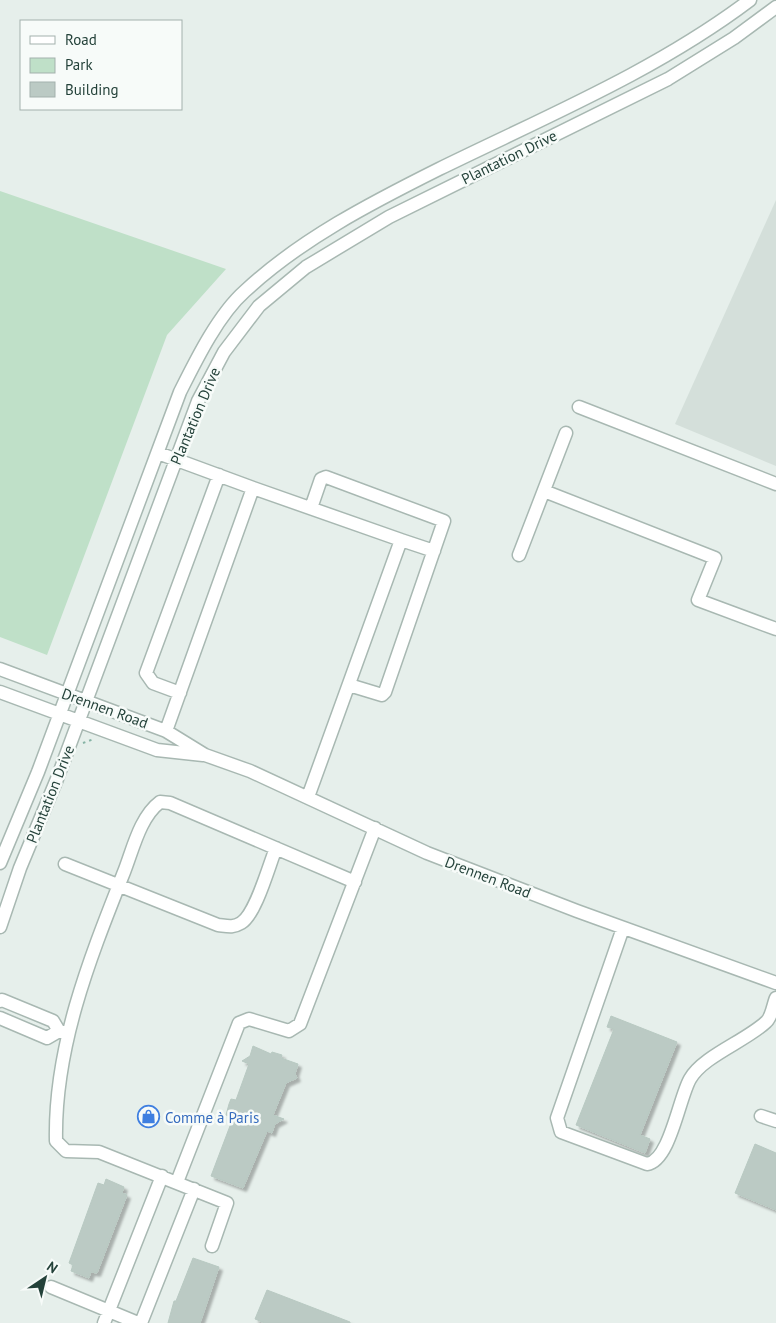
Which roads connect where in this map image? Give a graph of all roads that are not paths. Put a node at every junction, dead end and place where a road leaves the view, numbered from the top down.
1 (750, 0) edge
2 (776, 7) edge
3 (255, 282) junction
4 (270, 296) junction
5 (579, 408) dead end
6 (566, 433) dead end
7 (158, 453) junction
8 (176, 460) junction
9 (219, 475) junction
10 (776, 484) edge
11 (253, 488) junction
12 (544, 492) junction
13 (311, 508) junction
14 (401, 540) junction
15 (434, 551) junction
16 (519, 555) dead end
17 (776, 629) edge
18 (0, 669) edge
19 (349, 684) junction
20 (0, 692) edge
21 (180, 693) junction
22 (67, 694) junction
23 (87, 702) junction
24 (60, 714) junction
25 (79, 721) junction
26 (166, 730) junction
27 (205, 755) junction
28 (308, 797) junction
29 (376, 828) junction
30 (276, 848) junction
31 (0, 863) edge
32 (65, 864) dead end
33 (355, 882) junction
34 (119, 885) junction
35 (0, 927) edge
36 (623, 928) junction
37 (776, 983) edge
38 (776, 998) edge
39 (0, 1001) edge
40 (30, 1011) junction
41 (0, 1018) edge
42 (23, 1028) junction
43 (64, 1032) junction
44 (761, 1116) dead end
45 (776, 1121) edge
46 (162, 1176) junction
47 (177, 1182) junction
48 (194, 1189) junction
49 (212, 1246) dead end
50 (51, 1287) dead end
51 (107, 1317) edge
52 (140, 1323) edge

1 - 3 street, Plantation Drive
2 - 4 street, Plantation Drive
3 - 4 street
3 - 7 street, Plantation Drive
4 - 8 street, Plantation Drive
5 - 10 street
6 - 12 street
7 - 8 street
7 - 22 street, Plantation Drive
8 - 9 street
8 - 23 street, Plantation Drive
9 - 11 street
9 - 21 street
11 - 13 street
11 - 21 street
12 - 16 street
12 - 17 street
13 - 14 street
13 - 15 street
14 - 15 street
14 - 19 street
15 - 19 street
18 - 22 street, Drennen Road
19 - 28 street
20 - 24 street, Drennen Road
21 - 26 street
22 - 23 street, Drennen Road
22 - 24 street, Plantation Drive
23 - 25 street, Plantation Drive
23 - 26 street, Drennen Road
24 - 25 street, Drennen Road
24 - 31 street, Plantation Drive
25 - 27 street, Drennen Road
25 - 35 street, Plantation Drive
26 - 27 street, Drennen Road
27 - 28 street, Drennen Road
28 - 29 street, Drennen Road
29 - 33 street
29 - 36 street, Drennen Road
30 - 33 street
30 - 34 street
30 - 34 street
32 - 34 street
33 - 47 street
34 - 43 street
36 - 37 street, Drennen Road
36 - 38 street
39 - 40 street
40 - 42 street
40 - 43 street
41 - 42 street
42 - 43 street
43 - 46 street
44 - 45 street
46 - 47 street
46 - 51 street
47 - 48 street
48 - 49 street
48 - 52 street
50 - 51 street
51 - 52 street

